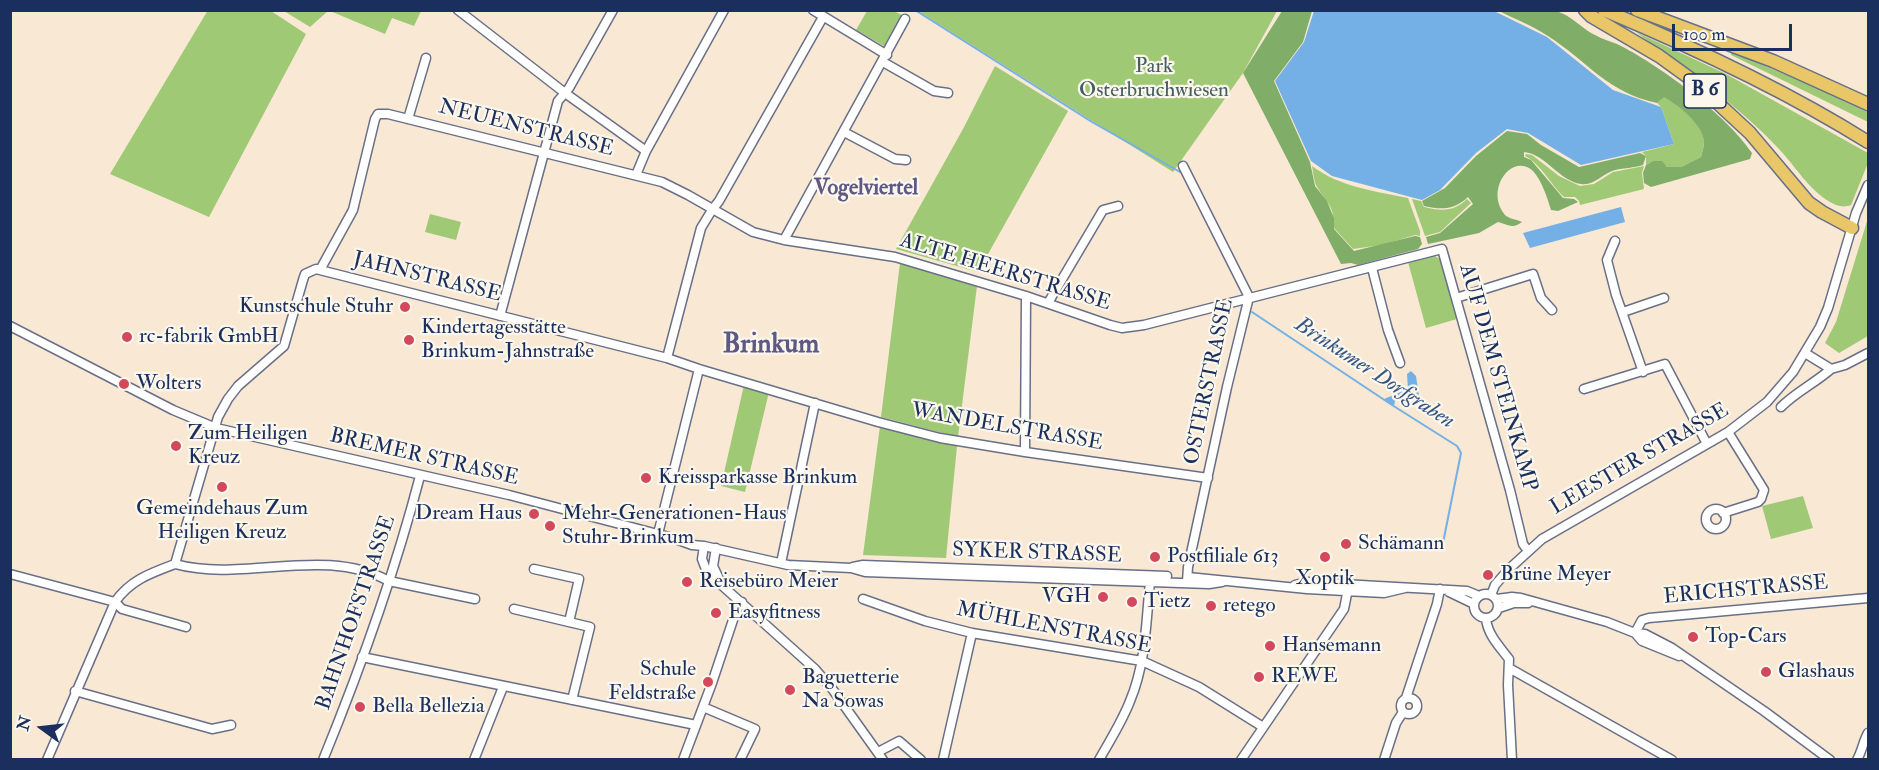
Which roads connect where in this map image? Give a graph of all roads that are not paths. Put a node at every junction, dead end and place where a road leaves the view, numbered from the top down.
1 (458, 10) edge
2 (613, 10) edge
3 (724, 10) edge
4 (813, 10) edge
5 (1585, 10) edge
6 (1604, 10) edge
7 (1637, 10) edge
8 (823, 17) junction
9 (905, 19) dead end
10 (426, 58) dead end
11 (885, 58) junction
12 (565, 93) junction
13 (948, 93) dead end
14 (1869, 104) edge
15 (408, 119) junction
16 (844, 132) junction
17 (1869, 142) edge
18 (646, 151) junction
19 (543, 153) junction
20 (906, 160) dead end
21 (1183, 166) dead end
22 (636, 175) junction
23 (1869, 185) edge
24 (1118, 206) dead end
25 (712, 210) junction
26 (1851, 228) junction
27 (784, 240) junction
28 (1615, 242) dead end
29 (1442, 249) joint
30 (1372, 268) junction
31 (320, 270) junction
32 (1026, 296) junction
33 (1249, 297) junction
34 (1456, 298) junction
35 (1664, 298) dead end
36 (1048, 303) junction
37 (1552, 310) dead end
38 (1623, 312) junction
39 (500, 316) junction
40 (10, 326) edge
41 (1869, 353) edge
42 (1805, 354) junction
43 (667, 358) junction
44 (1400, 363) dead end
45 (699, 369) junction
46 (1831, 369) junction
47 (1643, 372) junction
48 (1584, 389) dead end
49 (815, 403) junction
50 (1781, 406) dead end
51 (216, 428) junction
52 (1728, 432) junction
53 (1707, 444) junction
54 (1025, 452) junction
55 (420, 476) junction
56 (1208, 478) junction
57 (1723, 513) dead end
58 (658, 534) junction
59 (704, 546) junction
60 (716, 548) junction
61 (1528, 551) junction
62 (781, 563) junction
63 (175, 564) junction
64 (534, 568) dead end
65 (851, 568) junction
66 (10, 574) edge
67 (1187, 580) junction
68 (389, 581) junction
69 (1150, 582) junction
70 (722, 584) junction
71 (1348, 588) junction
72 (1440, 589) junction
73 (1869, 598) edge
74 (475, 599) dead end
75 (863, 599) dead end
76 (1477, 600) junction
77 (1495, 601) junction
78 (115, 602) junction
79 (742, 602) junction
80 (514, 609) dead end
81 (1486, 619) junction
82 (569, 622) junction
83 (186, 627) dead end
84 (972, 633) junction
85 (1635, 633) junction
86 (362, 657) junction
87 (1142, 661) junction
88 (1509, 668) junction
89 (503, 687) junction
90 (75, 691) junction
91 (1406, 698) junction
92 (572, 700) junction
93 (703, 707) junction
94 (1403, 712) junction
95 (231, 725) dead end
96 (696, 725) junction
97 (1263, 727) junction
98 (1869, 733) edge
99 (1869, 747) edge
100 (881, 756) edge
101 (1859, 756) edge
102 (47, 759) edge
103 (323, 759) edge
104 (474, 759) edge
105 (683, 759) edge
106 (740, 759) edge
107 (921, 759) edge
108 (943, 759) edge
109 (1099, 759) edge
110 (1241, 759) edge
111 (1384, 759) edge
112 (1512, 759) edge
113 (1672, 759) edge
114 (1830, 759) edge

1 - 12 street
2 - 12 street
3 - 18 street
4 - 8 street
5 - 26 highway, B 6
6 - 17 highway, B 6
7 - 14 highway, B 6
8 - 11 street
8 - 25 street
9 - 11 street
10 - 15 street, NEUENSTRASSE
11 - 13 street
11 - 16 street
12 - 18 street
12 - 19 street
15 - 19 street, NEUENSTRASSE
15 - 31 street, NEUENSTRASSE
16 - 20 street
16 - 27 street
18 - 22 street
19 - 22 street, NEUENSTRASSE
19 - 39 street
21 - 33 street, OSTERSTRASSE
22 - 25 street, ALTE HEERSTRASSE
23 - 26 street, LEESTER STRASSE
24 - 36 street
25 - 27 street, ALTE HEERSTRASSE
25 - 43 street
26 - 42 street, LEESTER STRASSE
27 - 32 street, ALTE HEERSTRASSE
28 - 38 street
29 - 30 street, ALTE HEERSTRASSE
29 - 34 street, AUF DEM STEINKAMP
30 - 33 street, ALTE HEERSTRASSE
30 - 44 street
31 - 39 street, JAHNSTRASSE
31 - 51 street
32 - 36 street, ALTE HEERSTRASSE
32 - 54 street
33 - 36 street, ALTE HEERSTRASSE
33 - 56 street, OSTERSTRASSE
34 - 37 street
34 - 61 street, AUF DEM STEINKAMP
35 - 38 street
38 - 47 street
39 - 43 street, JAHNSTRASSE
40 - 51 street, BREMER STRASSE
41 - 46 street
42 - 46 street
42 - 52 street, LEESTER STRASSE
43 - 45 street, JAHNSTRASSE
45 - 49 street, WANDELSTRASSE
45 - 58 street
46 - 50 street
47 - 48 street
47 - 53 street
49 - 54 street, WANDELSTRASSE
49 - 62 street
51 - 55 street, BREMER STRASSE
51 - 63 street
52 - 53 street, LEESTER STRASSE
52 - 57 street
53 - 61 street, LEESTER STRASSE
54 - 56 street, WANDELSTRASSE
55 - 58 street, BREMER STRASSE
55 - 68 street, BAHNHOFSTRASSE
56 - 67 street, OSTERSTRASSE
58 - 59 street, BREMER STRASSE
59 - 60 street, SYKER STRASSE
59 - 70 street
60 - 62 street, SYKER STRASSE
60 - 70 street
61 - 77 street, LEESTER STRASSE
62 - 65 street, SYKER STRASSE
63 - 68 street
63 - 78 street
64 - 82 street
65 - 67 street, SYKER STRASSE
65 - 69 street, SYKER STRASSE
66 - 78 street
67 - 69 street, SYKER STRASSE
67 - 71 street, SYKER STRASSE
68 - 74 street
68 - 86 street, BAHNHOFSTRASSE
69 - 87 street
70 - 79 street
71 - 72 street, SYKER STRASSE
71 - 97 street
72 - 76 street, SYKER STRASSE
72 - 91 street
73 - 85 street, ERICHSTRASSE
75 - 84 street, MÜHLENSTRASSE
76 - 77 street
76 - 81 street
77 - 81 street, LEESTER STRASSE
77 - 85 street
78 - 83 street
78 - 90 street
79 - 93 street
79 - 100 street
80 - 82 street
81 - 88 street
82 - 92 street
84 - 87 street, MÜHLENSTRASSE
84 - 108 street
85 - 114 street
86 - 89 street
86 - 103 street, BAHNHOFSTRASSE
87 - 97 street, MÜHLENSTRASSE
87 - 109 street
88 - 112 street
88 - 113 street
89 - 92 street
89 - 104 street
90 - 95 street
90 - 102 street
91 - 94 street
91 - 94 street
92 - 96 street
93 - 96 street
93 - 106 street
94 - 111 street
96 - 105 street
97 - 110 street
98 - 101 street
99 - 101 street
100 - 107 street

